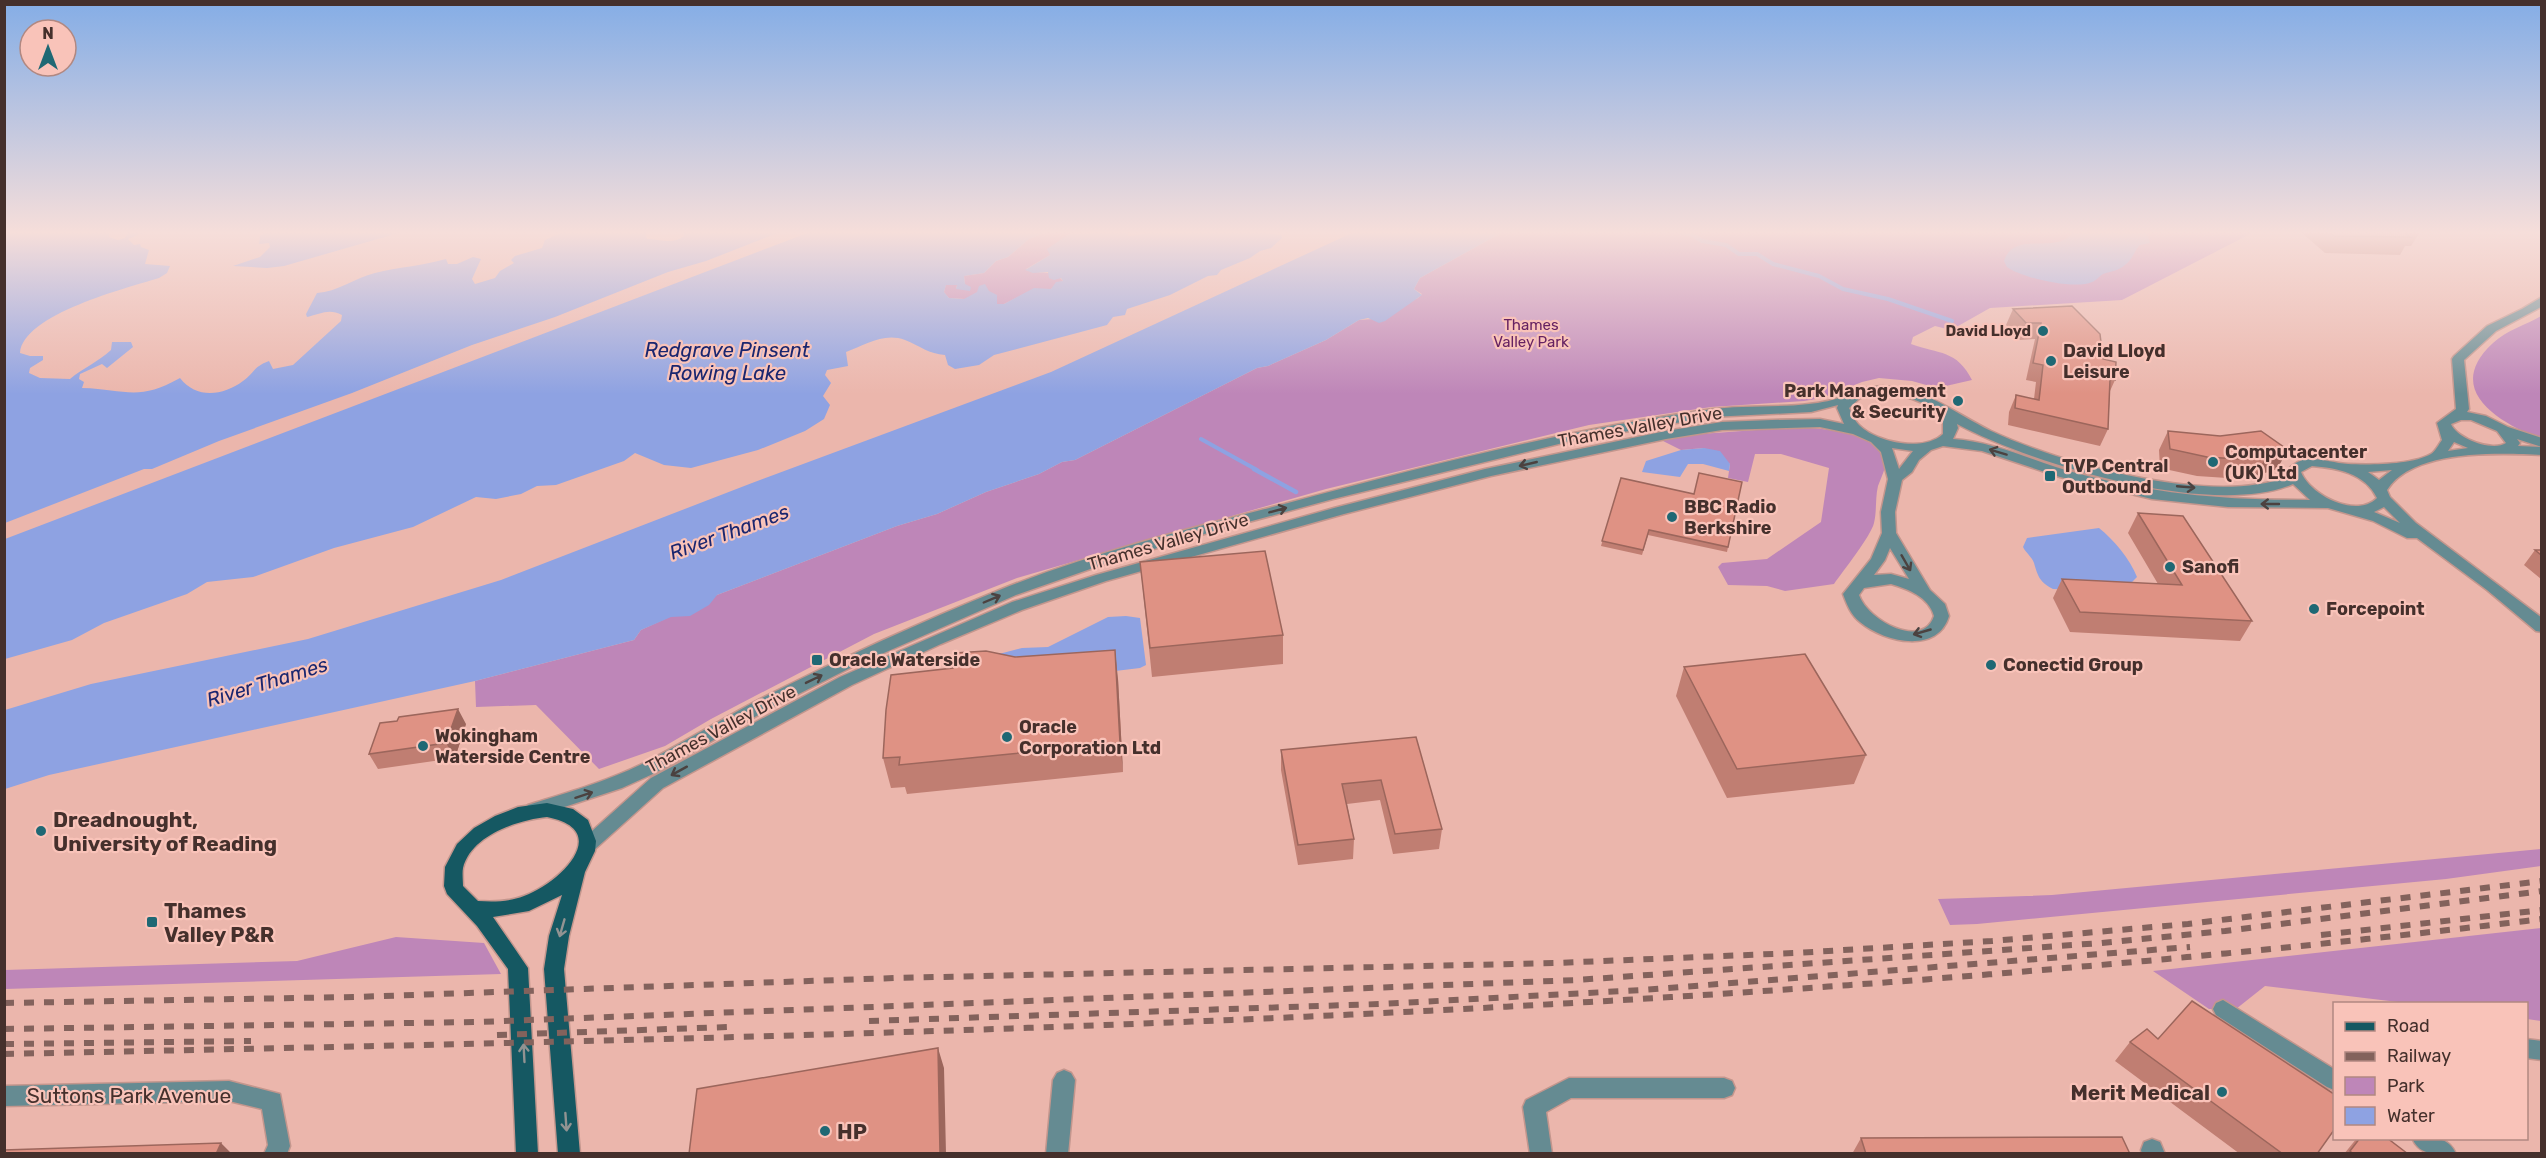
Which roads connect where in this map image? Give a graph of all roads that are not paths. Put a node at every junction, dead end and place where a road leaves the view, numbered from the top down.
1 (2541, 300) edge
2 (2461, 393) junction
3 (1848, 399) junction
4 (1941, 409) junction
5 (2457, 416) junction
6 (2499, 427) junction
7 (2446, 430) junction
8 (1859, 431) junction
9 (1878, 441) junction
10 (2541, 443) edge
11 (1935, 444) junction
12 (2484, 449) junction
13 (2503, 450) junction
14 (2541, 451) edge
15 (2437, 457) junction
16 (2411, 464) junction
17 (2338, 465) junction
18 (1895, 479) junction
19 (2294, 479) junction
20 (2383, 494) junction
21 (2329, 504) junction
22 (2351, 509) junction
23 (1889, 533) junction
24 (2464, 565) junction
25 (1860, 584) junction
26 (1923, 591) junction
27 (2541, 627) edge
28 (528, 811) junction
29 (588, 845) junction
30 (576, 871) junction
31 (473, 908) junction
32 (2223, 1009) dead end
33 (2333, 1079) edge
34 (1064, 1080) dead end
35 (1724, 1088) dead end
36 (4, 1096) edge
37 (2426, 1140) edge
38 (274, 1154) edge
39 (527, 1154) edge
40 (568, 1154) edge
41 (1057, 1154) edge
42 (1541, 1154) edge
43 (2445, 1154) edge

1 - 2 street
2 - 5 street
2 - 6 street
3 - 4 street, Thames Valley Drive
3 - 8 street
28 -> 3 street, Thames Valley Drive
4 - 11 street
4 -> 19 street
5 - 6 street
5 - 7 street
6 - 10 street
6 - 13 street
7 - 12 street
7 - 15 street
8 - 9 street
8 -> 29 street, Thames Valley Drive
9 - 11 street
9 - 18 street
11 - 18 street
21 -> 11 street
12 - 13 street
12 - 15 street
13 - 14 street
15 - 16 street
16 - 17 street
16 - 20 street
17 - 19 street
17 - 20 street
18 - 23 street
19 - 21 street
20 - 22 street
20 - 24 street
21 - 22 street
22 - 24 street
23 - 25 street
23 -> 26 street
24 - 27 street
25 - 26 street
26 -> 25 street
28 - 29 main road
28 - 31 main road
29 - 30 main road
30 - 31 main road
30 -> 40 main road
39 -> 31 main road
32 - 33 street
34 - 41 street
35 - 42 street
36 - 38 street, Suttons Park Avenue
37 - 43 street

